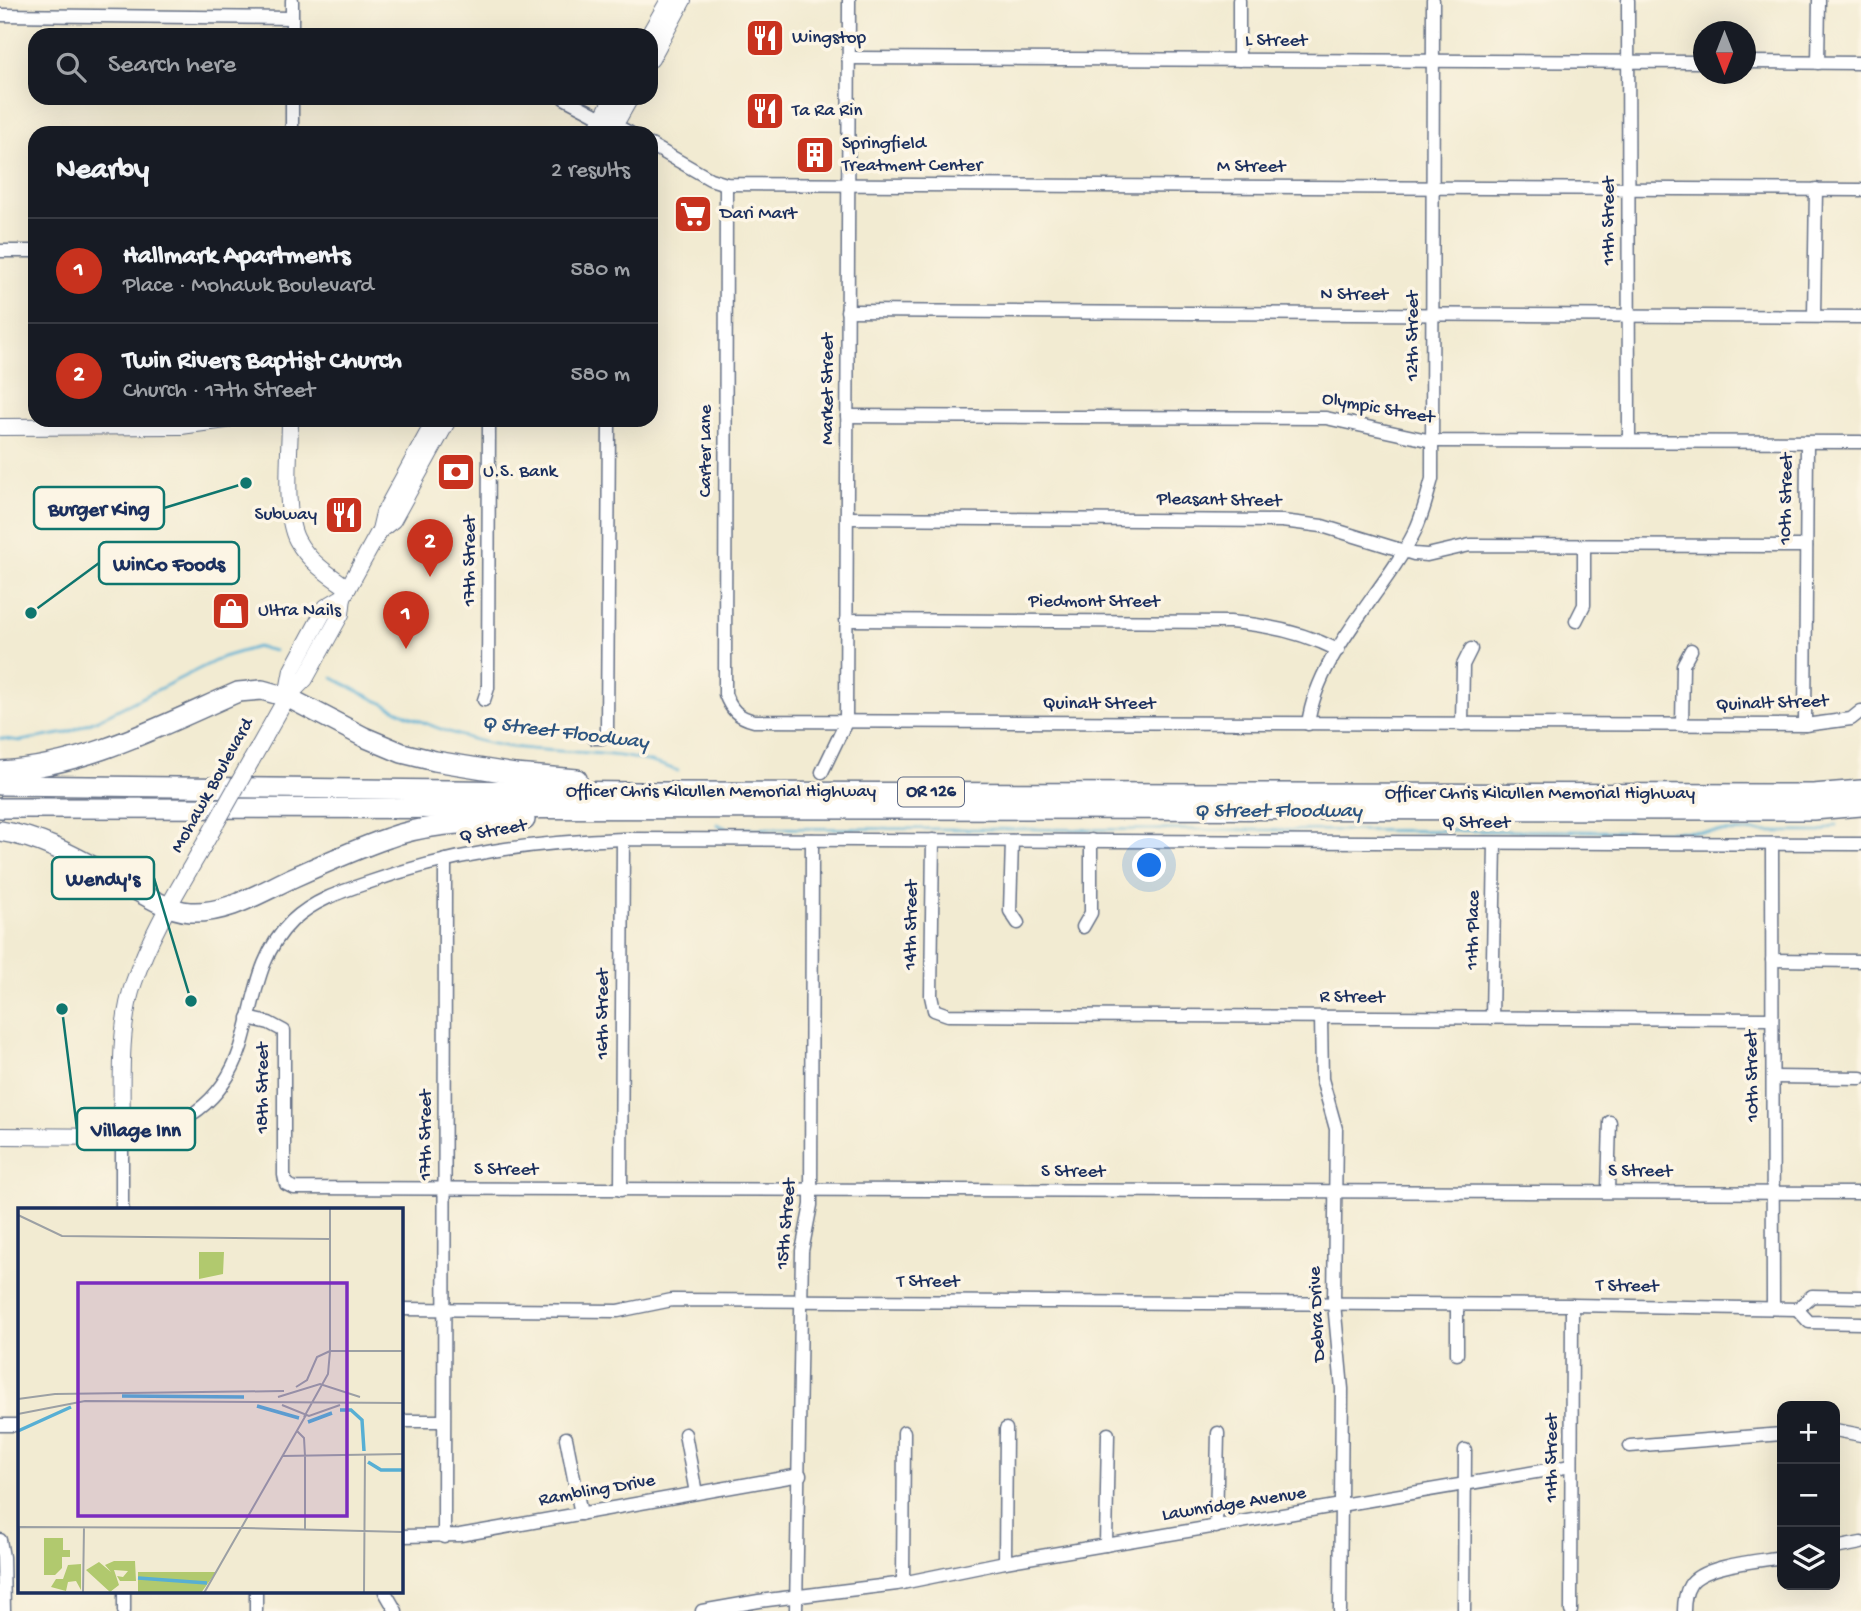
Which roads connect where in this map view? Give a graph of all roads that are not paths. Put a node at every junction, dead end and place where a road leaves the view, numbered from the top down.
1 (292, 0) edge
2 (669, 0) edge
3 (683, 0) edge
4 (849, 0) edge
5 (1238, 0) edge
6 (1433, 0) edge
7 (1628, 0) edge
8 (1819, 0) edge
9 (0, 15) edge
10 (292, 18) junction
11 (292, 28) edge
12 (653, 28) edge
13 (658, 46) edge
14 (848, 58) junction
15 (1239, 60) junction
16 (1433, 61) junction
17 (1629, 62) junction
18 (1693, 62) edge
19 (1756, 62) edge
20 (1818, 62) junction
21 (1861, 63) edge
22 (292, 105) edge
23 (576, 105) edge
24 (612, 105) edge
25 (625, 105) edge
26 (609, 125) edge
27 (292, 126) edge
28 (658, 149) edge
29 (726, 184) junction
30 (848, 184) junction
31 (1432, 187) junction
32 (1628, 188) junction
33 (1816, 189) junction
34 (1861, 190) edge
35 (0, 251) edge
36 (28, 251) edge
37 (847, 311) junction
38 (1432, 314) junction
39 (1629, 315) junction
40 (1814, 316) junction
41 (1861, 317) edge
42 (847, 416) junction
43 (0, 427) edge
44 (28, 427) edge
45 (290, 427) edge
46 (431, 427) edge
47 (444, 427) edge
48 (489, 427) edge
49 (609, 427) edge
50 (1432, 441) junction
51 (1629, 441) junction
52 (1807, 442) junction
53 (1861, 442) edge
54 (846, 518) junction
55 (380, 530) junction
56 (1584, 546) junction
57 (1806, 546) junction
58 (1403, 552) junction
59 (345, 593) junction
60 (846, 620) junction
61 (1576, 621) dead end
62 (1471, 649) dead end
63 (1338, 650) junction
64 (1691, 650) dead end
65 (287, 697) junction
66 (484, 700) dead end
67 (1861, 711) edge
68 (737, 714) joint
69 (846, 722) junction
70 (1308, 724) junction
71 (1462, 724) junction
72 (1682, 725) junction
73 (1805, 725) junction
74 (594, 738) dead end
75 (0, 771) edge
76 (821, 772) dead end
77 (0, 785) edge
78 (1861, 790) edge
79 (632, 792) junction
80 (1861, 806) edge
81 (0, 808) edge
82 (618, 808) junction
83 (0, 831) edge
84 (623, 839) junction
85 (812, 840) junction
86 (933, 840) junction
87 (1091, 840) junction
88 (1012, 841) junction
89 (1495, 843) junction
90 (1772, 844) junction
91 (1861, 844) edge
92 (445, 860) junction
93 (169, 908) junction
94 (1018, 923) dead end
95 (1083, 927) dead end
96 (1772, 960) junction
97 (1861, 961) edge
98 (934, 1010) joint
99 (1321, 1017) junction
100 (248, 1018) junction
101 (1492, 1018) junction
102 (1772, 1020) junction
103 (1773, 1077) junction
104 (1861, 1077) edge
105 (1610, 1122) dead end
106 (0, 1136) edge
107 (122, 1137) junction
108 (286, 1184) joint
109 (445, 1189) junction
110 (621, 1190) junction
111 (811, 1191) junction
112 (1608, 1191) junction
113 (1334, 1192) junction
114 (1861, 1193) edge
115 (1773, 1194) junction
116 (122, 1208) edge
117 (1861, 1297) edge
118 (802, 1301) junction
119 (1334, 1303) junction
120 (1457, 1305) junction
121 (1572, 1305) junction
122 (1773, 1308) junction
123 (402, 1309) edge
124 (445, 1309) junction
125 (1797, 1309) junction
126 (1861, 1323) edge
127 (1457, 1354) dead end
128 (402, 1421) edge
129 (443, 1421) junction
130 (0, 1425) edge
131 (18, 1425) edge
132 (1006, 1429) dead end
133 (1840, 1431) edge
134 (904, 1432) dead end
135 (1217, 1433) dead end
136 (685, 1434) dead end
137 (1108, 1434) dead end
138 (1777, 1434) edge
139 (1861, 1435) edge
140 (566, 1438) dead end
141 (1630, 1446) dead end
142 (1465, 1450) dead end
143 (1572, 1466) junction
144 (800, 1475) junction
145 (1465, 1484) junction
146 (696, 1493) junction
147 (1340, 1507) junction
148 (581, 1514) junction
149 (1216, 1527) junction
150 (402, 1536) edge
151 (444, 1537) junction
152 (0, 1540) edge
153 (1861, 1543) edge
154 (1106, 1545) junction
155 (1840, 1547) edge
156 (1777, 1558) edge
157 (1005, 1562) junction
158 (903, 1583) junction
159 (386, 1594) edge
160 (798, 1597) junction
161 (4, 1611) edge
162 (396, 1611) edge
163 (702, 1611) edge
164 (796, 1611) edge
165 (1340, 1611) edge
166 (1464, 1611) edge
167 (1571, 1611) edge
168 (1684, 1611) edge

1 - 10 street
2 - 12 main road
3 - 13 main road
4 - 14 street, Market Street
5 - 15 street
6 - 16 street, 12th Street
7 - 17 street, 11th Street
8 - 20 street
9 - 10 street
10 - 11 street
14 - 15 street, L Street
14 - 30 street, Market Street
15 - 16 street, L Street
16 - 17 street, L Street
16 - 31 street, 12th Street
17 - 18 street, L Street
17 - 32 street, 11th Street
19 - 20 street
20 - 21 street
22 - 27 street
23 - 26 street
24 - 26 main road
25 - 26 main road
28 - 29 street, M Street
29 - 30 street, M Street
29 - 68 street, Carter Lane
30 - 31 street, M Street
30 - 37 street, Market Street
31 - 32 street, M Street
31 - 38 street, 12th Street
32 - 33 street, M Street
32 - 39 street, 11th Street
33 - 34 street, M Street
33 - 40 street
35 - 36 street
37 - 38 street, N Street
37 - 42 street, Market Street
38 - 39 street, N Street
38 - 50 street, 12th Street
39 - 40 street, N Street
39 - 51 street, 11th Street
40 - 41 street, N Street
42 - 50 street, Olympic Street
42 - 54 street, Market Street
43 - 44 main road
45 - 59 main road
46 - 55 main road, Mohawk Boulevard
47 - 55 main road, Mohawk Boulevard
48 - 66 street, 17th Street
49 - 74 street
50 - 51 street, Olympic Street
50 - 58 street, 12th Street
51 - 52 street, Olympic Street
52 - 53 street, Olympic Street
52 - 57 street, 10th Street
54 - 58 street, Pleasant Street
54 - 60 street, Market Street
55 - 59 main road, Mohawk Boulevard
56 - 57 street, Pleasant Street
56 - 58 street, Pleasant Street
56 - 61 street
57 - 73 street, 10th Street
58 - 63 street, 12th Street
59 - 65 main road, Mohawk Boulevard
60 - 63 street, Piedmont Street
60 - 69 street, Market Street
62 - 71 street
63 - 70 street, 12th Street
64 - 72 street
65 - 75 highway
65 - 79 highway
65 - 93 main road, Mohawk Boulevard, bridge
67 - 73 street, Quinalt Street
68 - 69 street, Quinalt Street
69 - 70 street, Quinalt Street
69 - 76 street, Market Street
70 - 71 street, Quinalt Street
71 - 72 street, Quinalt Street
72 - 73 street, Quinalt Street
77 - 79 highway, Officer Chris Kilcullen Memorial Highway / OR 126
78 - 79 highway, Officer Chris Kilcullen Memorial Highway / OR 126
80 - 82 highway, Officer Chris Kilcullen Memorial Highway / OR 126
81 - 82 highway, Officer Chris Kilcullen Memorial Highway / OR 126
82 - 93 highway
83 - 93 highway
84 - 85 street, Q Street
84 - 92 street, Q Street
84 - 110 street, 16th Street
85 - 86 street, Q Street
85 - 111 street, 15th Street
86 - 88 street, Q Street
86 - 98 street, 14th Street
87 - 88 street, Q Street
87 - 89 street, Q Street
87 - 95 street
88 - 94 street
89 - 90 street, Q Street
89 - 101 street, 11th Place
90 - 91 street, Q Street
90 - 96 street, 10th Street
92 - 100 street, Q Street
92 - 109 street, 17th Street
93 - 107 main road, Mohawk Boulevard
96 - 97 street
96 - 102 street, 10th Street
98 - 99 street, R Street
99 - 101 street, R Street
99 - 113 street, Debra Drive
100 - 107 street, Q Street
100 - 108 street, 18th Street
101 - 102 street, R Street
102 - 103 street, 10th Street
103 - 104 street
103 - 115 street, 10th Street
105 - 112 street
106 - 107 main road
107 - 116 street
108 - 109 street, S Street
109 - 110 street, S Street
109 - 124 street, 17th Street
110 - 111 street, S Street
111 - 113 street, S Street
111 - 118 street, 15th Street
112 - 113 street, S Street
112 - 115 street, S Street
113 - 119 street, Debra Drive
114 - 115 street, S Street
115 - 122 street, 10th Street
117 - 125 street, T Street
118 - 119 street, T Street
118 - 124 street, T Street
118 - 144 street, 15th Street
119 - 120 street, T Street
119 - 147 street, Debra Drive
120 - 121 street, T Street
120 - 127 street
121 - 122 street, T Street
121 - 143 street, 11th Street
122 - 125 street, T Street
123 - 124 street, T Street
124 - 129 street, 17th Street
125 - 126 street, T Street
128 - 129 street
129 - 151 street, 17th Street
130 - 131 street
132 - 157 street
133 - 139 street
134 - 158 street
135 - 149 street
136 - 146 street
137 - 154 street
138 - 141 street
140 - 148 street
142 - 145 street
143 - 145 street, Lawnridge Avenue
143 - 167 street, 11th Street
144 - 146 street, Rambling Drive
144 - 160 street, 15th Street
145 - 147 street, Lawnridge Avenue
145 - 166 street
146 - 148 street, Rambling Drive
147 - 149 street, Lawnridge Avenue
147 - 165 street, Debra Drive
148 - 151 street, Rambling Drive
149 - 154 street, Lawnridge Avenue
150 - 151 street, Rambling Drive
152 - 161 street
153 - 155 street
154 - 157 street, Lawnridge Avenue
156 - 168 street
157 - 158 street, Lawnridge Avenue
158 - 160 street, Lawnridge Avenue
159 - 162 street
160 - 163 street, Lawnridge Avenue
160 - 164 street, 15th Street

